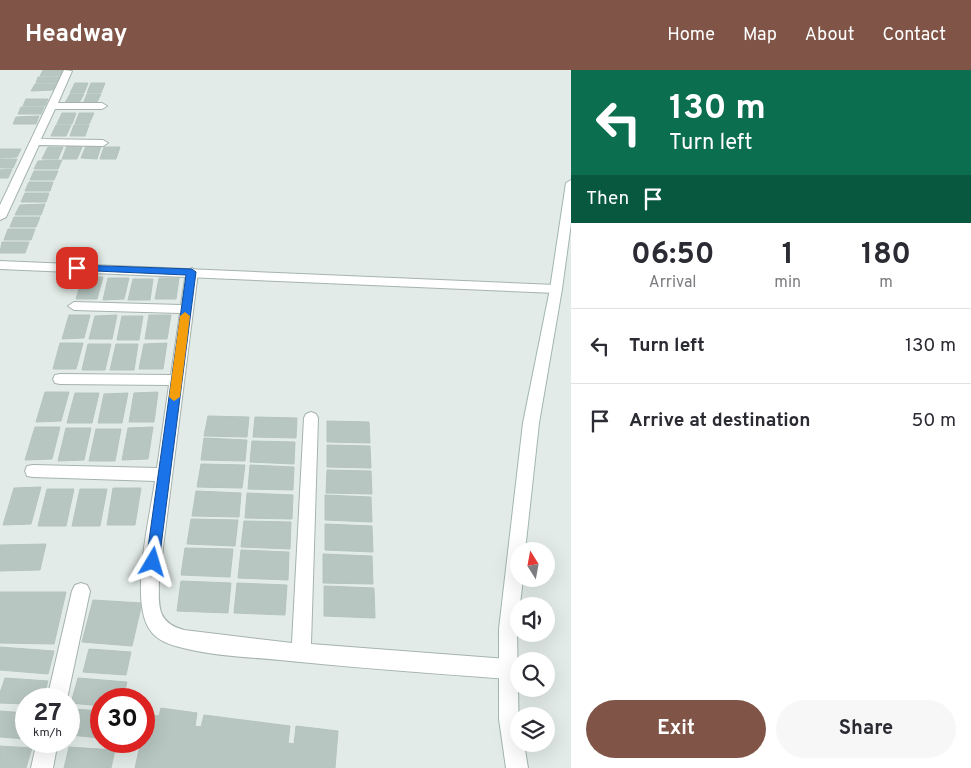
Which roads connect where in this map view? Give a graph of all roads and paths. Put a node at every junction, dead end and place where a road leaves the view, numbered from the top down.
1 (68, 71) edge
2 (51, 106) junction
3 (102, 106) dead end
4 (34, 142) junction
5 (103, 143) dead end
6 (571, 183) edge
7 (0, 218) edge
8 (0, 265) edge
9 (192, 272) junction
10 (556, 290) junction
11 (74, 306) dead end
12 (186, 309) junction
13 (60, 379) dead end
14 (176, 380) junction
15 (311, 418) dead end
16 (33, 471) dead end
17 (164, 475) junction
18 (81, 590) dead end
19 (301, 654) junction
20 (506, 669) junction
21 (59, 688) edge
22 (45, 753) edge
23 (42, 768) edge
24 (517, 768) edge

1 - 2 street
2 - 3 street
2 - 4 street
4 - 5 street
4 - 7 street
6 - 10 street
8 - 9 street
9 - 10 street
9 - 12 street
10 - 20 street
11 - 12 street
12 - 14 street
13 - 14 street
14 - 17 street
15 - 19 street
16 - 17 street
17 - 19 street
18 - 21 street
19 - 20 street
20 - 24 street
22 - 23 street

